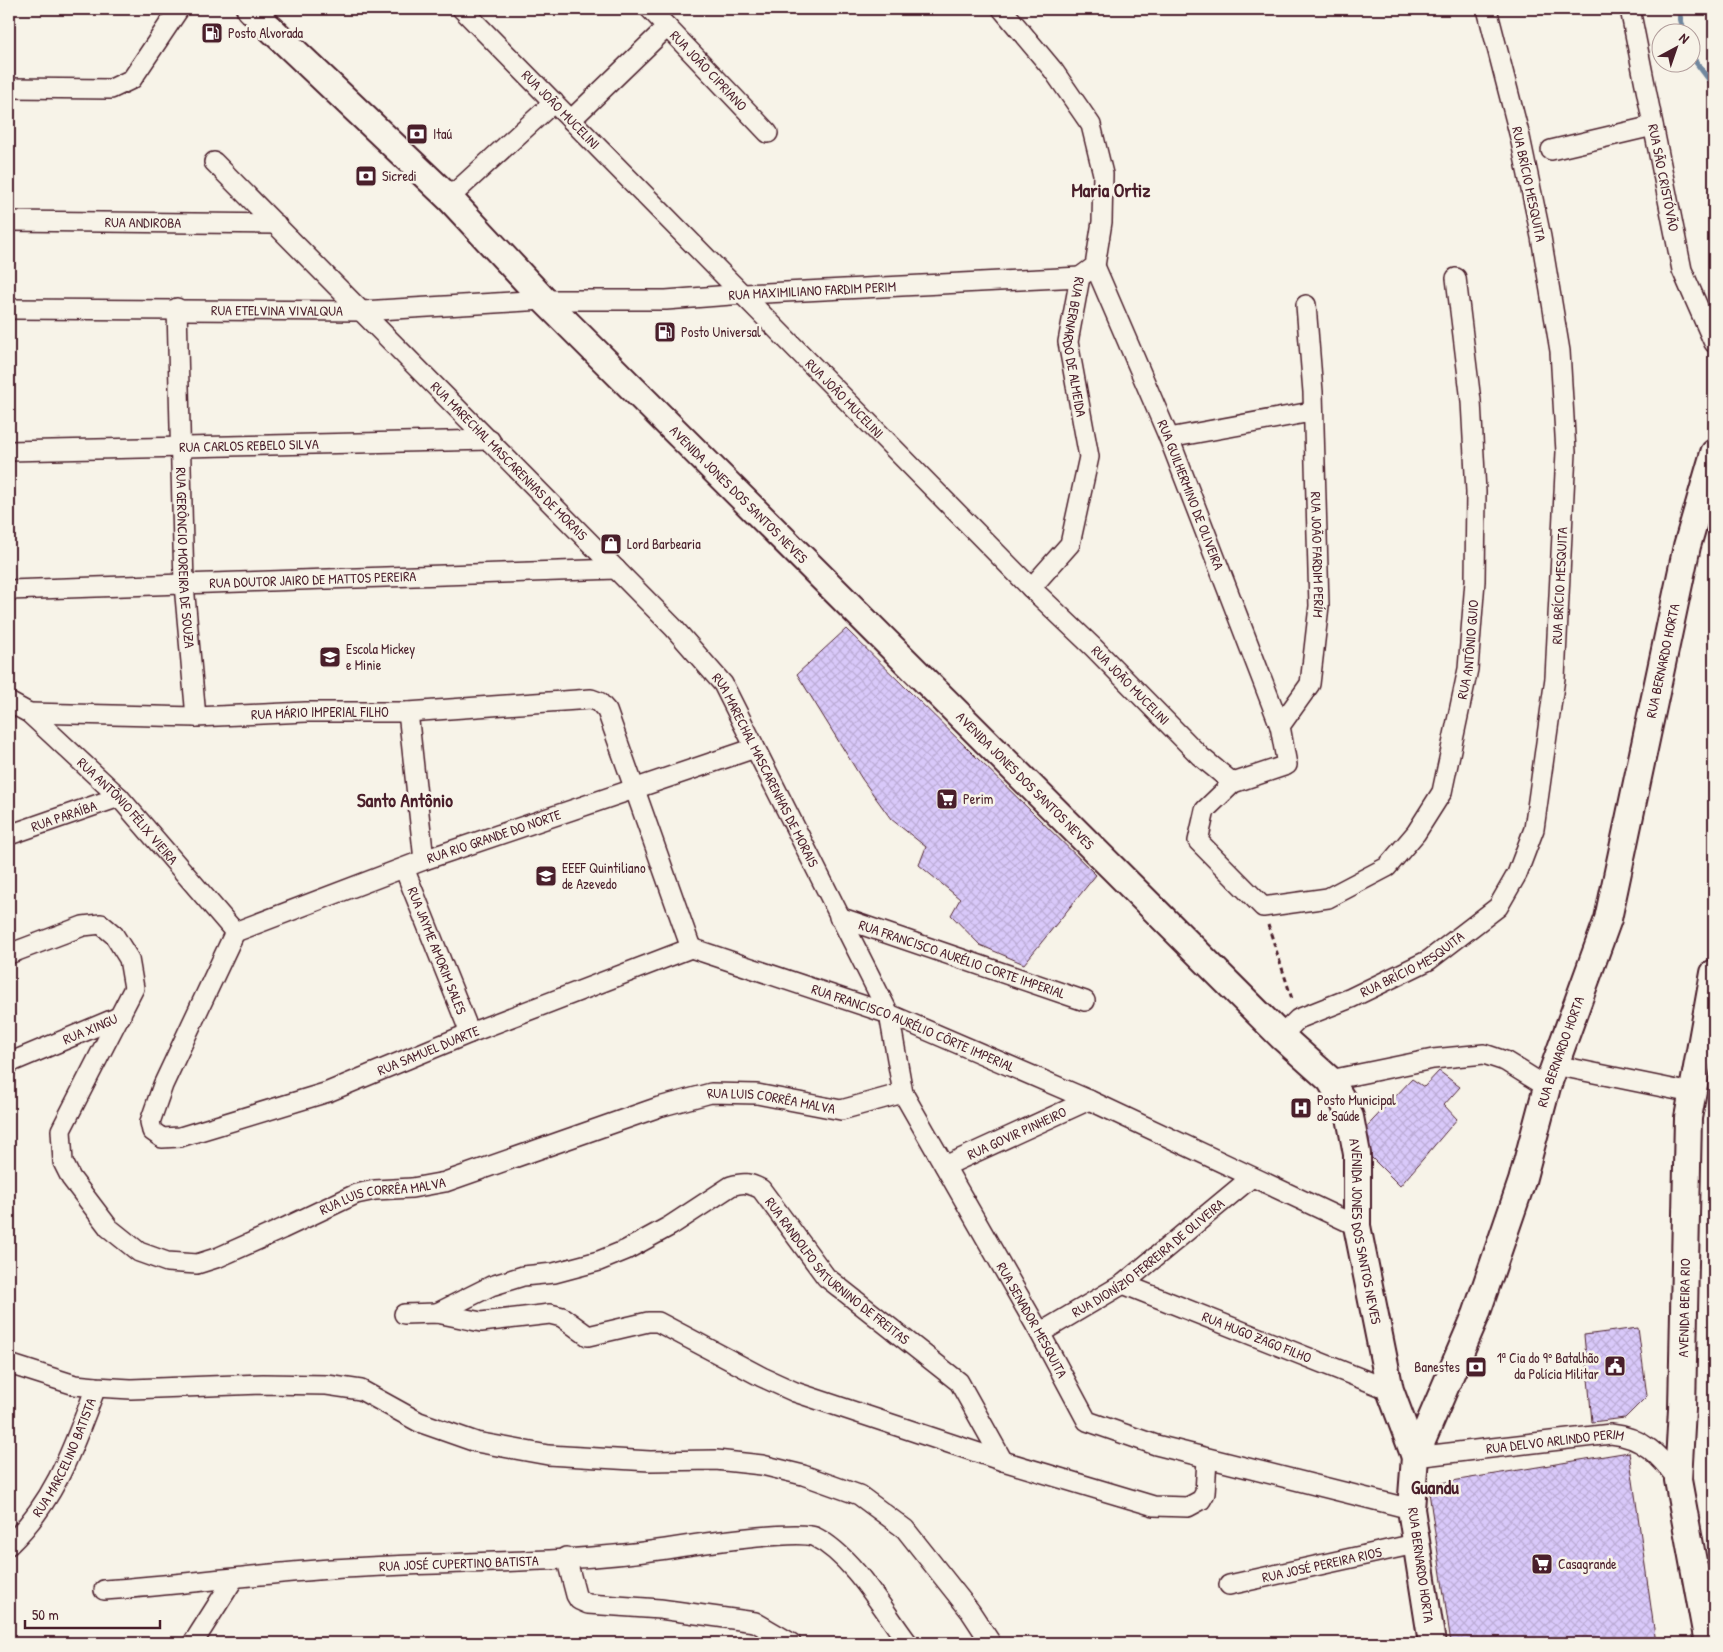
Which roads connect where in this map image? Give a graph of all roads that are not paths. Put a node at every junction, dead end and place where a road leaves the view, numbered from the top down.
1 (179, 9) edge
2 (250, 9) edge
3 (462, 9) edge
4 (650, 9) edge
5 (1002, 9) edge
6 (1487, 9) edge
7 (1630, 9) edge
8 (667, 27) junction
9 (9, 88) edge
10 (554, 102) junction
11 (571, 120) junction
12 (1653, 126) junction
13 (768, 133) dead end
14 (1551, 150) dead end
15 (214, 162) dead end
16 (449, 198) junction
17 (9, 221) edge
18 (276, 224) junction
19 (1087, 271) junction
20 (1456, 278) dead end
21 (744, 294) junction
22 (544, 300) junction
23 (1306, 305) dead end
24 (177, 308) junction
25 (9, 309) edge
26 (362, 311) junction
27 (1714, 342) edge
28 (1312, 412) junction
29 (1169, 438) junction
30 (490, 440) junction
31 (181, 448) junction
32 (9, 452) edge
33 (1714, 453) edge
34 (616, 569) junction
35 (184, 585) junction
36 (1031, 588) junction
37 (9, 590) edge
38 (9, 702) edge
39 (408, 712) junction
40 (29, 713) junction
41 (196, 717) junction
42 (1280, 726) junction
43 (755, 748) junction
44 (1232, 783) junction
45 (636, 787) junction
46 (119, 797) junction
47 (9, 835) edge
48 (424, 860) junction
49 (404, 868) junction
50 (839, 917) junction
51 (235, 932) junction
52 (691, 948) junction
53 (9, 954) edge
54 (1714, 973) edge
55 (1085, 1001) dead end
56 (889, 1014) junction
57 (121, 1016) junction
58 (1290, 1028) junction
59 (470, 1033) junction
60 (9, 1063) edge
61 (1551, 1076) junction
62 (1330, 1080) junction
63 (903, 1093) junction
64 (1692, 1093) junction
65 (1089, 1100) junction
66 (945, 1166) junction
67 (1252, 1177) junction
68 (1357, 1226) junction
69 (1123, 1284) junction
70 (437, 1313) junction
71 (404, 1314) dead end
72 (1040, 1333) junction
73 (9, 1364) edge
74 (96, 1388) junction
75 (1390, 1390) junction
76 (1415, 1457) junction
77 (1207, 1459) junction
78 (1002, 1461) junction
79 (1678, 1480) junction
80 (1411, 1510) junction
81 (1415, 1544) junction
82 (9, 1545) edge
83 (566, 1557) junction
84 (233, 1580) junction
85 (1229, 1585) dead end
86 (104, 1590) dead end
87 (193, 1643) edge
88 (791, 1643) edge
89 (908, 1643) edge
90 (991, 1643) edge
91 (1432, 1643) edge
92 (1708, 1643) edge

1 - 9 street
2 - 16 main road, AVENIDA JONES DOS SANTOS NEVES
3 - 10 street, RUA JOÃO MUCELINI
4 - 8 street, RUA JOÃO CIPRIANO
5 - 19 street, RUA BERNARDO DE ALMEIDA
6 - 58 street, RUA BRÍCIO MESQUITA
7 - 12 street, RUA SÃO CRISTÓVÃO
8 - 11 street
8 - 13 street, RUA JOÃO CIPRIANO
10 - 11 street, RUA JOÃO MUCELINI
10 - 16 street
11 - 21 street, RUA JOÃO MUCELINI
12 - 14 street
12 - 27 street, RUA SÃO CRISTÓVÃO
15 - 18 street, RUA MARECHAL MASCARENHAS DE MORAIS
16 - 22 main road, AVENIDA JONES DOS SANTOS NEVES
17 - 18 street, RUA ANDIROBA
18 - 26 street, RUA MARECHAL MASCARENHAS DE MORAIS
19 - 21 street, RUA MAXIMILIANO FARDIM PERIM
19 - 29 street, RUA GUILHERMINO DE OLIVEIRA
19 - 36 street, RUA BERNARDO DE ALMEIDA
20 - 44 street, RUA ANTÔNIO GUIO
21 - 22 street, RUA MAXIMILIANO FARDIM PERIM
21 - 36 street, RUA JOÃO MUCELINI
22 - 26 street, RUA ETELVINA VIVALQUA
22 - 58 main road, AVENIDA JONES DOS SANTOS NEVES
23 - 28 street, RUA JOÃO FARDIM PERÍM
24 - 25 street, RUA ETELVINA VIVALQUA
24 - 26 street, RUA ETELVINA VIVALQUA
24 - 31 street, RUA GERÔNCIO MOREIRA DE SOUZA
26 - 30 street, RUA MARECHAL MASCARENHAS DE MORAIS
28 - 29 street
28 - 42 street, RUA JOÃO FARDIM PERÍM
29 - 42 street, RUA GUILHERMINO DE OLIVEIRA
30 - 31 street, RUA CARLOS REBELO SILVA
30 - 34 street, RUA MARECHAL MASCARENHAS DE MORAIS
31 - 32 street, RUA CARLOS REBELO SILVA
31 - 35 street, RUA GERÔNCIO MOREIRA DE SOUZA
33 - 61 main road, RUA BERNARDO HORTA
34 - 35 street, RUA DOUTOR JAIRO DE MATTOS PEREIRA
34 - 43 street, RUA MARECHAL MASCARENHAS DE MORAIS
35 - 37 street, RUA DOUTOR JAIRO DE MATTOS PEREIRA
35 - 41 street, RUA GERÔNCIO MOREIRA DE SOUZA
36 - 44 street, RUA JOÃO MUCELINI
38 - 40 street, RUA ANTÔNIO FÉLIX VIEIRA
39 - 41 street, RUA MÁRIO IMPERIAL FILHO
39 - 45 street, RUA MÁRIO IMPERIAL FILHO
39 - 48 street
40 - 41 street, RUA MÁRIO IMPERIAL FILHO
40 - 46 street, RUA ANTÔNIO FÉLIX VIEIRA
42 - 44 street
43 - 45 street, RUA RIO GRANDE DO NORTE
43 - 50 street, RUA MARECHAL MASCARENHAS DE MORAIS
45 - 48 street, RUA RIO GRANDE DO NORTE
45 - 52 street
46 - 47 street, RUA PARAÍBA
46 - 51 street, RUA ANTÔNIO FÉLIX VIEIRA
48 - 49 street, RUA RIO GRANDE DO NORTE
49 - 51 street, RUA RIO GRANDE DO NORTE
49 - 59 street, RUA JAYME AMORIM SALES
50 - 55 street, RUA FRANCISCO AURÉLIO CORTE IMPERIAL
50 - 56 street, RUA SENADOR MESQUITA
51 - 59 street, RUA SAMUEL DUARTE
52 - 56 street, RUA FRANCISCO AURÉLIO CÔRTE IMPERIAL
52 - 59 street, RUA SAMUEL DUARTE
53 - 57 street, RUA XINGU
54 - 64 main road, AVENIDA BEIRA RIO
56 - 63 street, RUA SENADOR MESQUITA
56 - 65 street, RUA FRANCISCO AURÉLIO CÔRTE IMPERIAL
57 - 60 street, RUA XINGU
57 - 63 street, RUA LUIS CORRÊA MALVA
58 - 62 main road, AVENIDA JONES DOS SANTOS NEVES
61 - 62 street
61 - 64 street
61 - 76 main road, RUA BERNARDO HORTA
62 - 68 main road, AVENIDA JONES DOS SANTOS NEVES
63 - 66 street, RUA SENADOR MESQUITA
64 - 79 main road, AVENIDA BEIRA RIO
65 - 66 street, RUA GOVIR PINHEIRO
65 - 67 street, RUA FRANCISCO AURÉLIO CÔRTE IMPERIAL
66 - 72 street, RUA SENADOR MESQUITA
67 - 68 street, RUA FRANCISCO AURÉLIO CÔRTE IMPERIAL
67 - 69 street, RUA DIONÍZIO FERREIRA DE OLIVEIRA
68 - 75 main road, AVENIDA JONES DOS SANTOS NEVES
69 - 72 street, RUA DIONÍZIO FERREIRA DE OLIVEIRA
69 - 75 street, RUA HUGO ZAGO FILHO
70 - 71 street, RUA RANDOLFO SATURNINO DE FREITAS
70 - 78 street, RUA RANDOLFO SATURNINO DE FREITAS
70 - 78 street, RUA RANDOLFO SATURNINO DE FREITAS
72 - 77 street, RUA SENADOR MESQUITA
73 - 74 street
74 - 82 street, RUA MARCELINO BATISTA
74 - 90 street
75 - 76 main road, AVENIDA JONES DOS SANTOS NEVES
76 - 79 street, RUA DELVO ARLINDO PERIM
76 - 80 main road, RUA BERNARDO HORTA
77 - 78 street, RUA RANDOLFO SATURNINO DE FREITAS
77 - 80 street, RUA SENADOR MESQUITA
79 - 92 main road, AVENIDA BEIRA RIO
80 - 81 main road, RUA BERNARDO HORTA
81 - 85 street, RUA JOSÉ PEREIRA RIOS
81 - 91 main road, RUA BERNARDO HORTA
83 - 84 street, RUA JOSÉ CUPERTINO BATISTA
83 - 88 street
83 - 89 street, RUA JOSÉ CUPERTINO BATISTA
84 - 86 street, RUA JOSÉ CUPERTINO BATISTA
84 - 87 street

